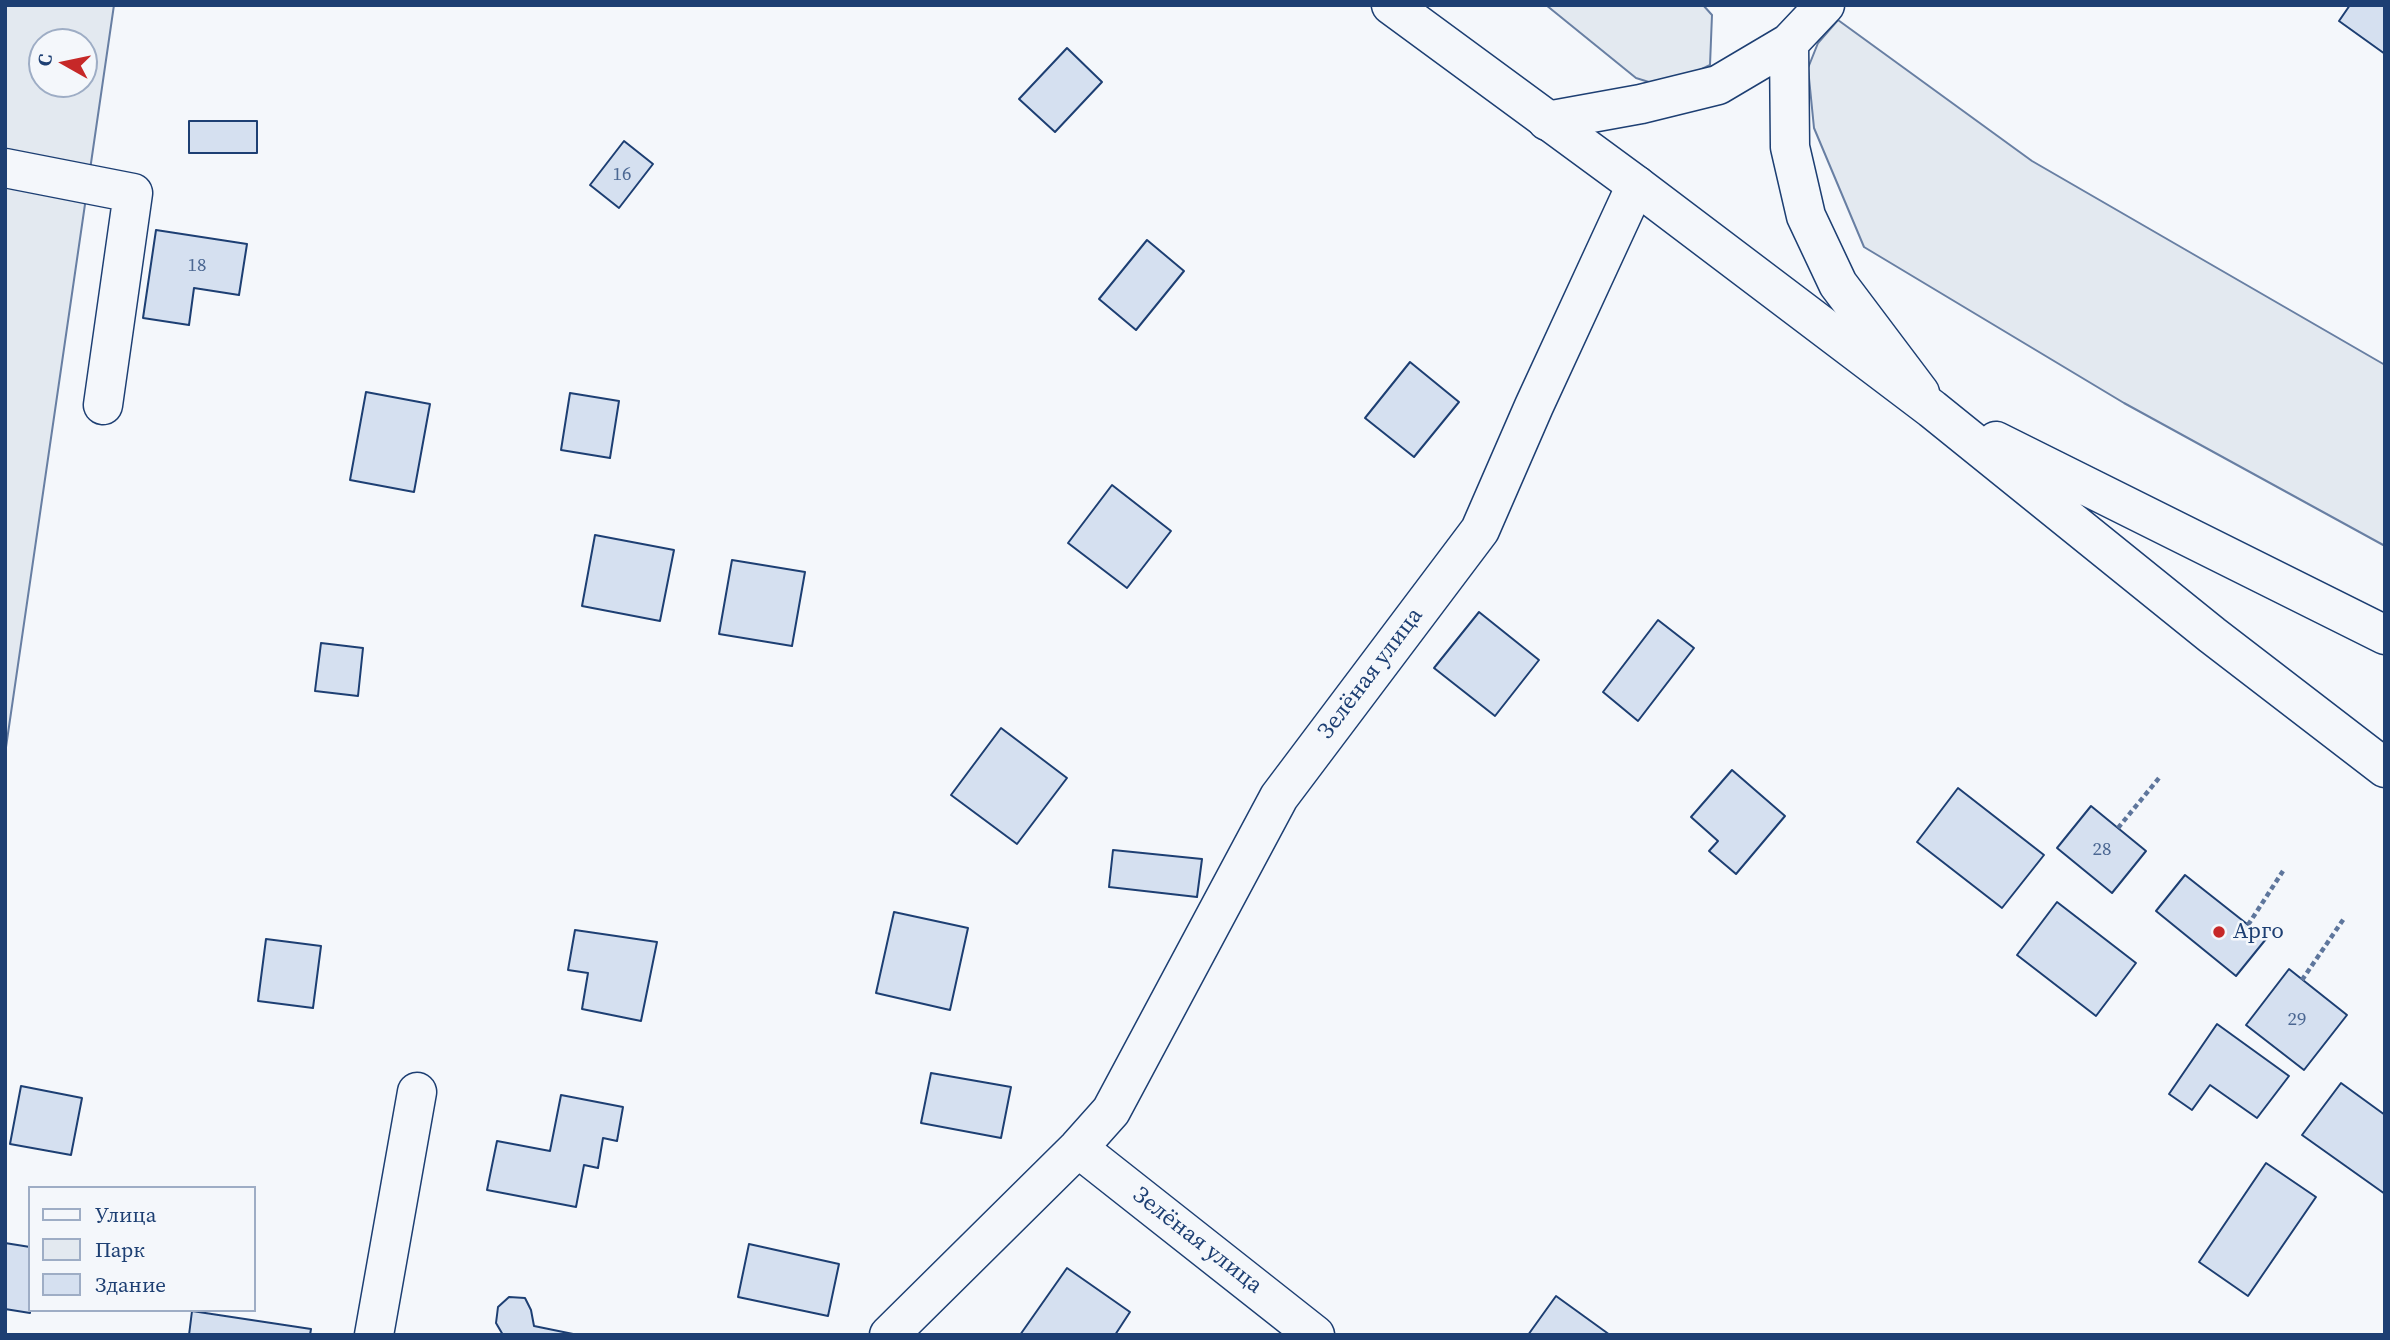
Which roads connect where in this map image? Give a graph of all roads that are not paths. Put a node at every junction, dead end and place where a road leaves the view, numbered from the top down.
1 (1391, 5) edge
2 (1825, 5) edge
3 (1789, 43) junction
4 (1546, 121) junction
5 (5, 168) edge
6 (1636, 185) junction
7 (103, 405) dead end
8 (1932, 409) junction
9 (2385, 635) edge
10 (2385, 768) edge
11 (417, 1092) dead end
12 (1077, 1148) junction
13 (374, 1335) edge
14 (889, 1335) edge
15 (1315, 1335) edge

1 - 4 street
2 - 3 street
3 - 4 street
3 - 8 street
4 - 6 street
5 - 7 street
6 - 8 street
6 - 12 street, Зелёная улица
8 - 9 street
8 - 10 street
11 - 13 street
12 - 14 street, Зелёная улица
12 - 15 street, Зелёная улица

